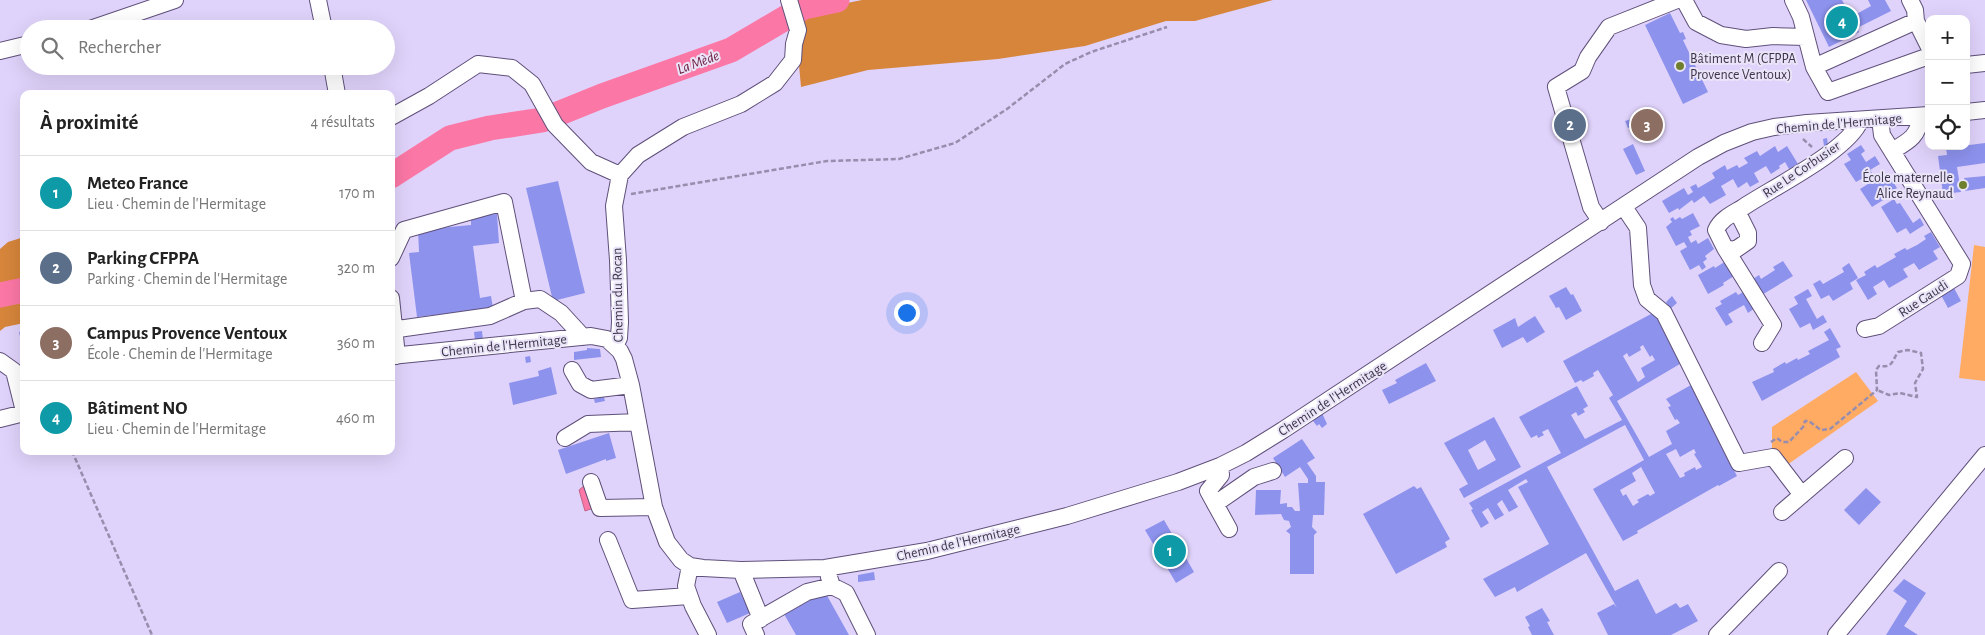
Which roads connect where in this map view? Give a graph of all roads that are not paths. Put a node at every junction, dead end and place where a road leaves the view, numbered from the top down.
1 (175, 0) edge
2 (318, 0) edge
3 (789, 0) edge
4 (1677, 0) edge
5 (1684, 0) edge
6 (1793, 0) edge
7 (1910, 0) edge
8 (116, 20) edge
9 (322, 20) edge
10 (1916, 20) junction
11 (1806, 37) junction
12 (1925, 39) edge
13 (20, 46) edge
14 (0, 51) edge
15 (1925, 57) edge
16 (1985, 63) edge
17 (1970, 65) edge
18 (1814, 67) junction
19 (334, 75) edge
20 (336, 90) edge
21 (1985, 110) edge
22 (1970, 112) edge
23 (395, 115) edge
24 (1925, 116) edge
25 (1880, 119) junction
26 (1860, 121) junction
27 (1892, 151) junction
28 (620, 174) junction
29 (1624, 207) junction
30 (1737, 211) junction
31 (1601, 222) junction
32 (1724, 248) junction
33 (395, 249) edge
34 (524, 301) junction
35 (1865, 329) dead end
36 (395, 330) edge
37 (583, 337) junction
38 (1762, 342) dead end
39 (615, 346) junction
40 (395, 356) edge
41 (0, 361) edge
42 (572, 370) dead end
43 (631, 385) junction
44 (20, 396) edge
45 (20, 413) edge
46 (0, 419) edge
47 (638, 422) junction
48 (565, 438) dead end
49 (1985, 455) edge
50 (1845, 458) dead end
51 (1220, 466) junction
52 (1273, 471) dead end
53 (592, 482) dead end
54 (1802, 495) junction
55 (1215, 504) junction
56 (654, 507) junction
57 (1782, 512) dead end
58 (1229, 529) dead end
59 (608, 540) dead end
60 (690, 566) junction
61 (825, 568) junction
62 (741, 570) junction
63 (1780, 571) dead end
64 (832, 586) junction
65 (689, 596) junction
66 (761, 619) junction
67 (708, 635) edge
68 (756, 635) edge
69 (867, 635) edge
70 (1717, 635) edge
71 (1836, 635) edge

1 - 8 street
2 - 9 street
3 - 28 street
4 - 31 street
5 - 11 street
6 - 11 street
7 - 10 street
10 - 12 street
10 - 18 street
11 - 18 street
13 - 14 street
15 - 18 street
16 - 17 street
19 - 20 street
21 - 22 street
23 - 28 street
24 - 25 street, Chemin de l'Hermitage
24 - 27 street
25 - 26 street, Chemin de l'Hermitage
25 - 27 street, Rue Gaudi
26 - 29 street, Chemin de l'Hermitage
26 - 30 street, Rue Le Corbusier
27 - 35 street, Rue Gaudi
28 - 39 street, Chemin du Rocan
29 - 31 street, Chemin de l'Hermitage
29 - 54 street
30 - 32 street, Rue Le Corbusier
30 - 32 street
31 - 51 street, Chemin de l'Hermitage
32 - 38 street, Rue Le Corbusier
33 - 34 street
34 - 36 street
34 - 37 street
37 - 39 street, Chemin de l'Hermitage
37 - 40 street, Chemin de l'Hermitage
39 - 43 street, Chemin du Rocan
41 - 44 street
42 - 43 street
43 - 47 street, Chemin du Rocan
45 - 46 street
47 - 48 street
47 - 56 street, Chemin du Rocan
49 - 71 street
50 - 54 street
51 - 55 street
51 - 61 street, Chemin de l'Hermitage
52 - 55 street
53 - 56 street
54 - 57 street
55 - 58 street
56 - 60 street, Chemin du Rocan
59 - 65 street
60 - 62 street, Chemin de l'Hermitage
60 - 65 street
61 - 62 street, Chemin de l'Hermitage
61 - 64 street
62 - 66 street
63 - 70 street
64 - 66 street
64 - 69 street
65 - 67 street
66 - 68 street

